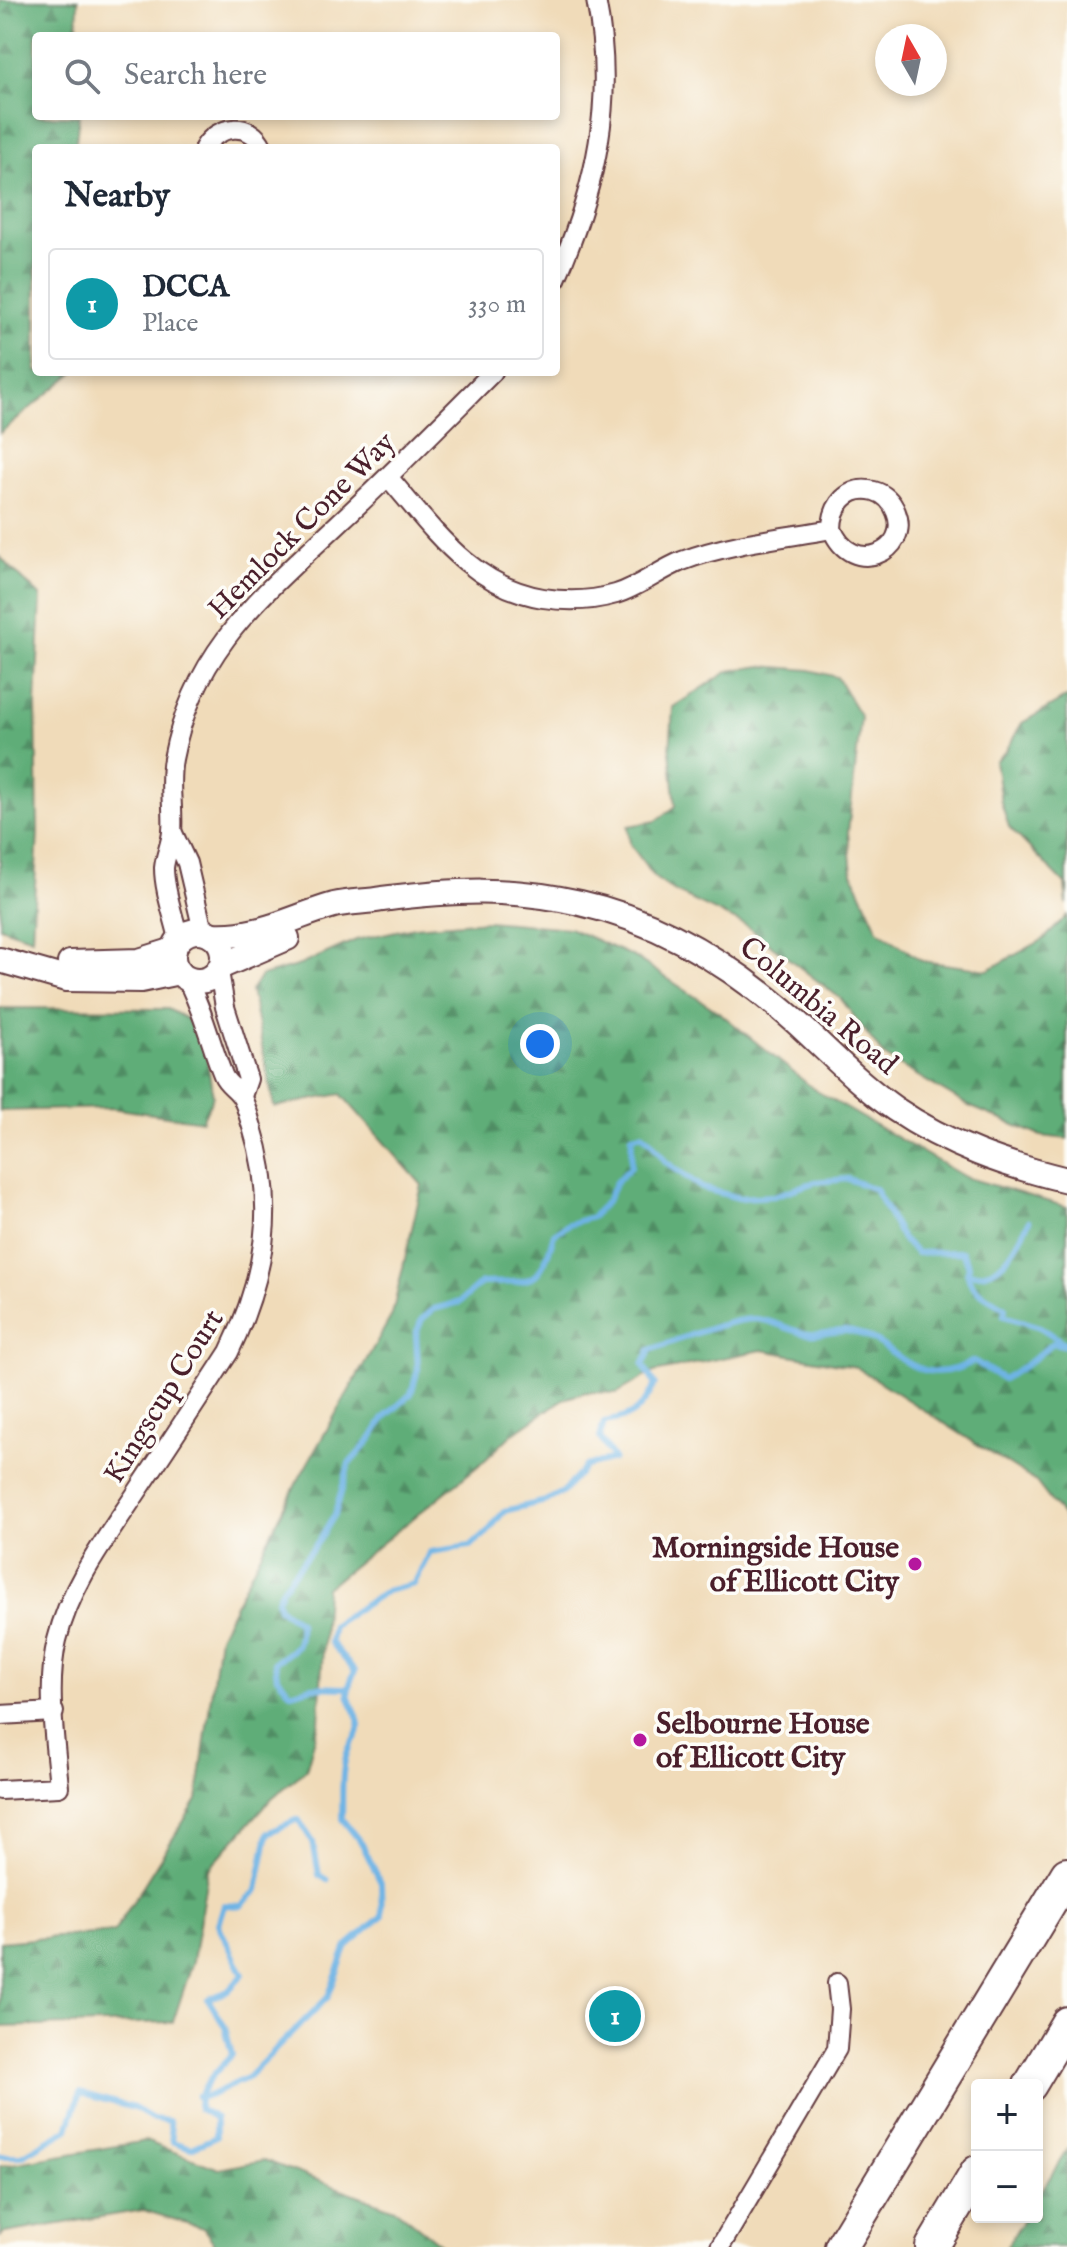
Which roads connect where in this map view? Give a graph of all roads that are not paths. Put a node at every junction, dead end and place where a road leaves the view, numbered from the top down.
1 (596, 0) edge
2 (207, 144) edge
3 (260, 144) edge
4 (560, 269) edge
5 (489, 376) edge
6 (388, 477) junction
7 (832, 529) dead end
8 (172, 831) junction
9 (382, 900) junction
10 (208, 933) junction
11 (179, 960) junction
12 (10, 963) edge
13 (221, 968) junction
14 (242, 1096) junction
15 (1067, 1180) edge
16 (54, 1712) junction
17 (0, 1715) edge
18 (0, 1790) edge
19 (1067, 1874) edge
20 (837, 1983) dead end
21 (1067, 2023) edge
22 (1034, 2079) edge
23 (971, 2182) edge
24 (720, 2247) edge
25 (841, 2247) edge
26 (932, 2247) edge

1 - 4 street
2 - 3 street
5 - 6 street, Hemlock Cone Way
6 - 7 street
6 - 8 street, Hemlock Cone Way
8 - 10 street, Hemlock Cone Way
8 - 11 street, Hemlock Cone Way
9 - 10 street, Columbia Road
9 - 13 street, Columbia Road
9 - 15 street, Columbia Road
10 - 11 street
10 - 13 street
11 - 12 street
11 - 13 street
11 - 14 street, Kingscup Court
13 - 14 street, Kingscup Court
14 - 16 street, Kingscup Court
16 - 17 street
16 - 18 street, Kingscup Court
19 - 25 highway
20 - 24 street
21 - 22 highway
23 - 26 highway

